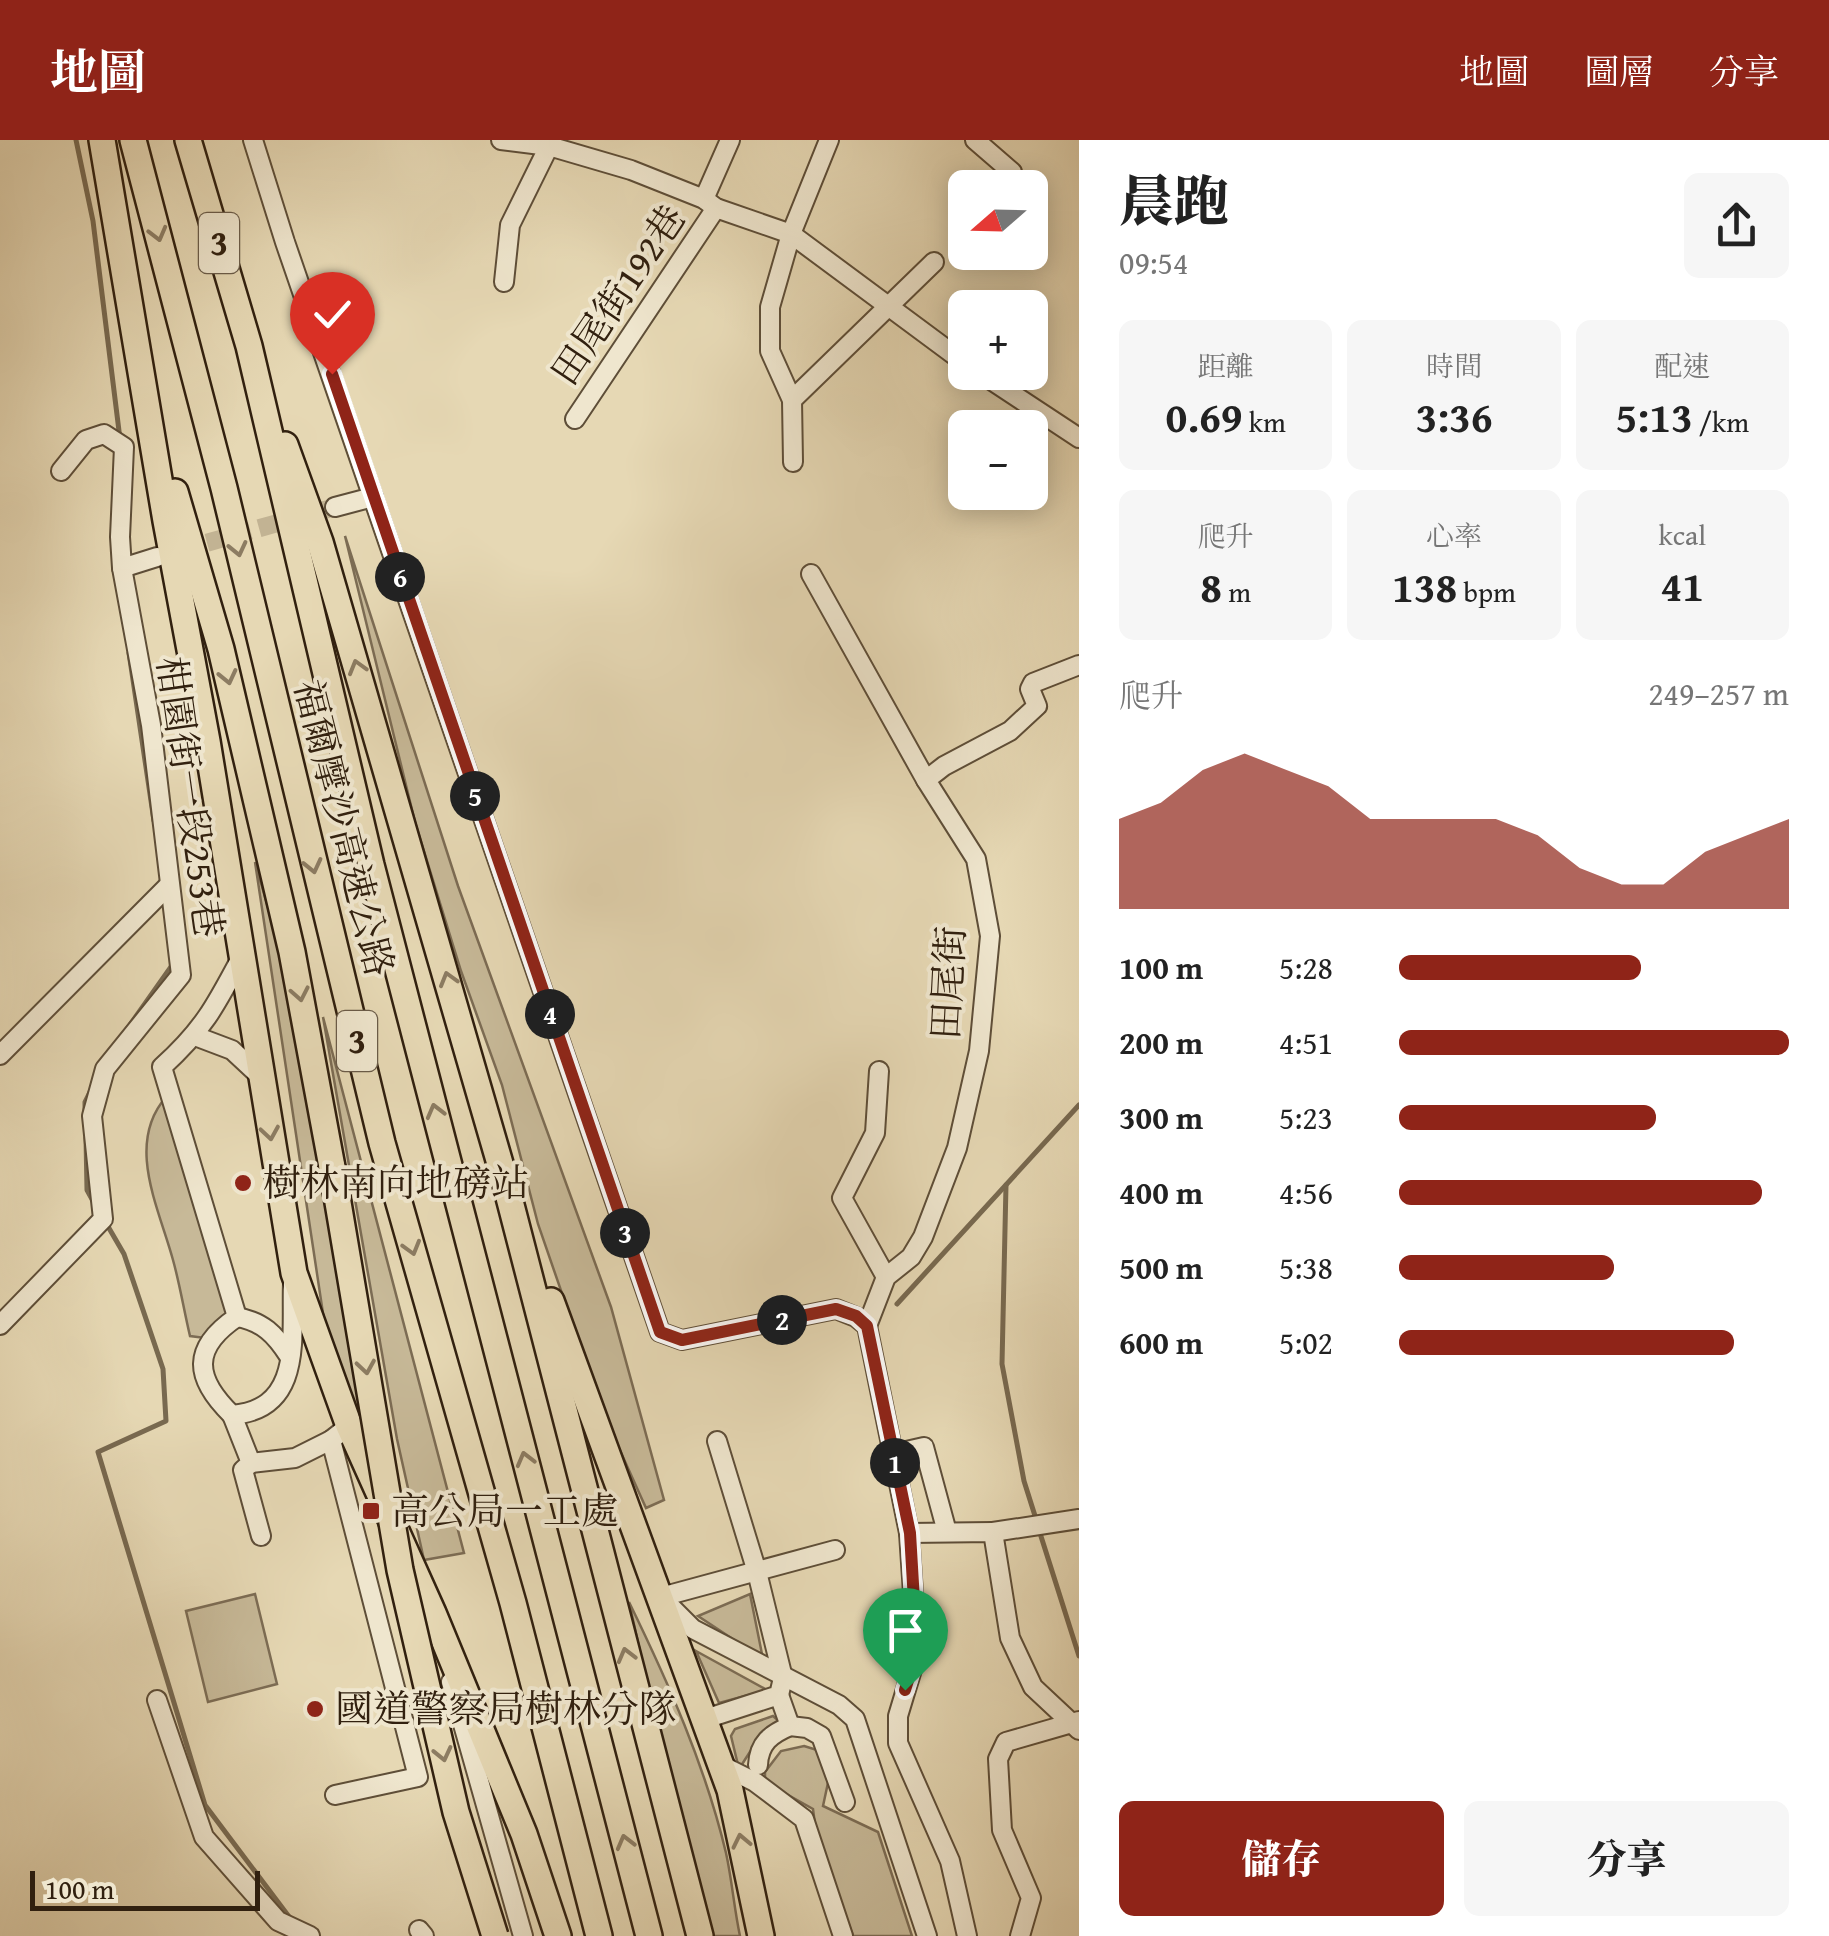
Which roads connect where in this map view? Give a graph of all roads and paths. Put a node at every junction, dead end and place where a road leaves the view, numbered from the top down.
1 (102, 140) edge
2 (134, 140) edge
3 (188, 140) edge
4 (253, 140) edge
5 (501, 140) edge
6 (730, 140) edge
7 (829, 140) edge
8 (975, 140) edge
9 (550, 143) edge
10 (1010, 170) edge
11 (710, 204) junction
12 (791, 234) junction
13 (934, 262) dead end
14 (504, 282) dead end
15 (888, 306) junction
16 (249, 346) junction
17 (138, 347) junction
18 (948, 350) edge
19 (1007, 390) edge
20 (792, 400) junction
21 (575, 418) dead end
22 (1079, 438) edge
23 (792, 462) dead end
24 (61, 471) dead end
25 (373, 497) junction
26 (335, 507) tunnel mouth
27 (157, 557) tunnel mouth
28 (122, 568) junction
29 (811, 574) dead end
30 (1079, 664) edge
31 (926, 780) junction
32 (169, 885) junction
33 (242, 956) junction
34 (195, 1036) junction
35 (0, 1055) edge
36 (878, 1071) dead end
37 (261, 1077) junction
38 (504, 1174) junction
39 (294, 1273) junction
40 (886, 1277) junction
41 (236, 1317) junction
42 (0, 1325) edge
43 (867, 1326) junction
44 (290, 1357) junction
45 (232, 1415) junction
46 (340, 1433) junction
47 (718, 1441) dead end
48 (893, 1454) junction
49 (251, 1463) junction
50 (1079, 1519) edge
51 (947, 1532) junction
52 (992, 1532) junction
53 (910, 1533) junction
54 (261, 1536) dead end
55 (835, 1550) dead end
56 (756, 1572) junction
57 (661, 1597) junction
58 (433, 1613) junction
59 (781, 1686) junction
60 (157, 1700) dead end
61 (704, 1719) junction
62 (1077, 1725) edge
63 (790, 1726) junction
64 (721, 1764) junction
65 (758, 1765) dead end
66 (335, 1796) dead end
67 (845, 1802) dead end
68 (310, 1936) edge
69 (495, 1936) edge
70 (523, 1936) edge
71 (558, 1936) edge
72 (599, 1936) edge
73 (649, 1936) edge
74 (700, 1936) edge
75 (762, 1936) edge
76 (843, 1936) edge
77 (927, 1936) edge
78 (967, 1936) edge
79 (1020, 1936) edge

1 - 17 highway
2 -> 72 highway, 福爾摩沙高速公路 / 3
3 - 16 highway, 福爾摩沙高速公路 / 3
4 - 25 street
5 - 9 street
6 - 11 street, 田尾街192巷
7 - 12 street
8 - 10 street
9 - 11 street
9 - 14 street
11 - 12 street
11 - 21 street, 田尾街192巷
12 - 15 street
12 - 20 street
13 - 15 street
15 - 18 street
15 - 20 street
38 -> 16 highway
73 -> 16 highway, 福爾摩沙高速公路 / 3
17 - 33 highway
17 -> 69 highway, bridge
19 - 22 street
20 - 23 street
24 - 28 street, 柑園街一段253巷
25 - 26 street
25 - 43 street
27 - 28 street
28 - 32 street, 柑園街一段253巷
29 - 31 street, 田尾街
30 - 31 street
31 - 40 street, 田尾街
32 - 35 street
32 - 42 street, 柑園街一段253巷
33 - 34 street
33 - 37 highway
34 - 37 street
34 - 41 street
36 - 40 street
37 -> 39 highway
38 - 57 highway
74 -> 38 highway
39 - 44 street
39 - 46 highway
40 - 43 street, 田尾街
41 - 44 street
41 - 45 street
43 - 48 street
44 - 45 street
45 - 49 street
46 - 49 street
46 - 58 highway
46 - 66 street
47 - 56 street
48 - 51 street
48 - 53 street
49 - 54 street
50 - 52 street
51 - 52 street
51 - 53 street
52 - 62 street
53 - 78 street
55 - 56 street
56 - 57 street
56 - 59 street
57 - 59 street
57 - 61 highway
58 - 70 street
58 - 71 highway
59 - 61 street
59 - 63 street
59 - 77 street
60 - 68 street
61 - 64 highway
62 - 79 street
63 - 65 street
63 - 67 street
75 -> 64 highway
64 - 76 street

